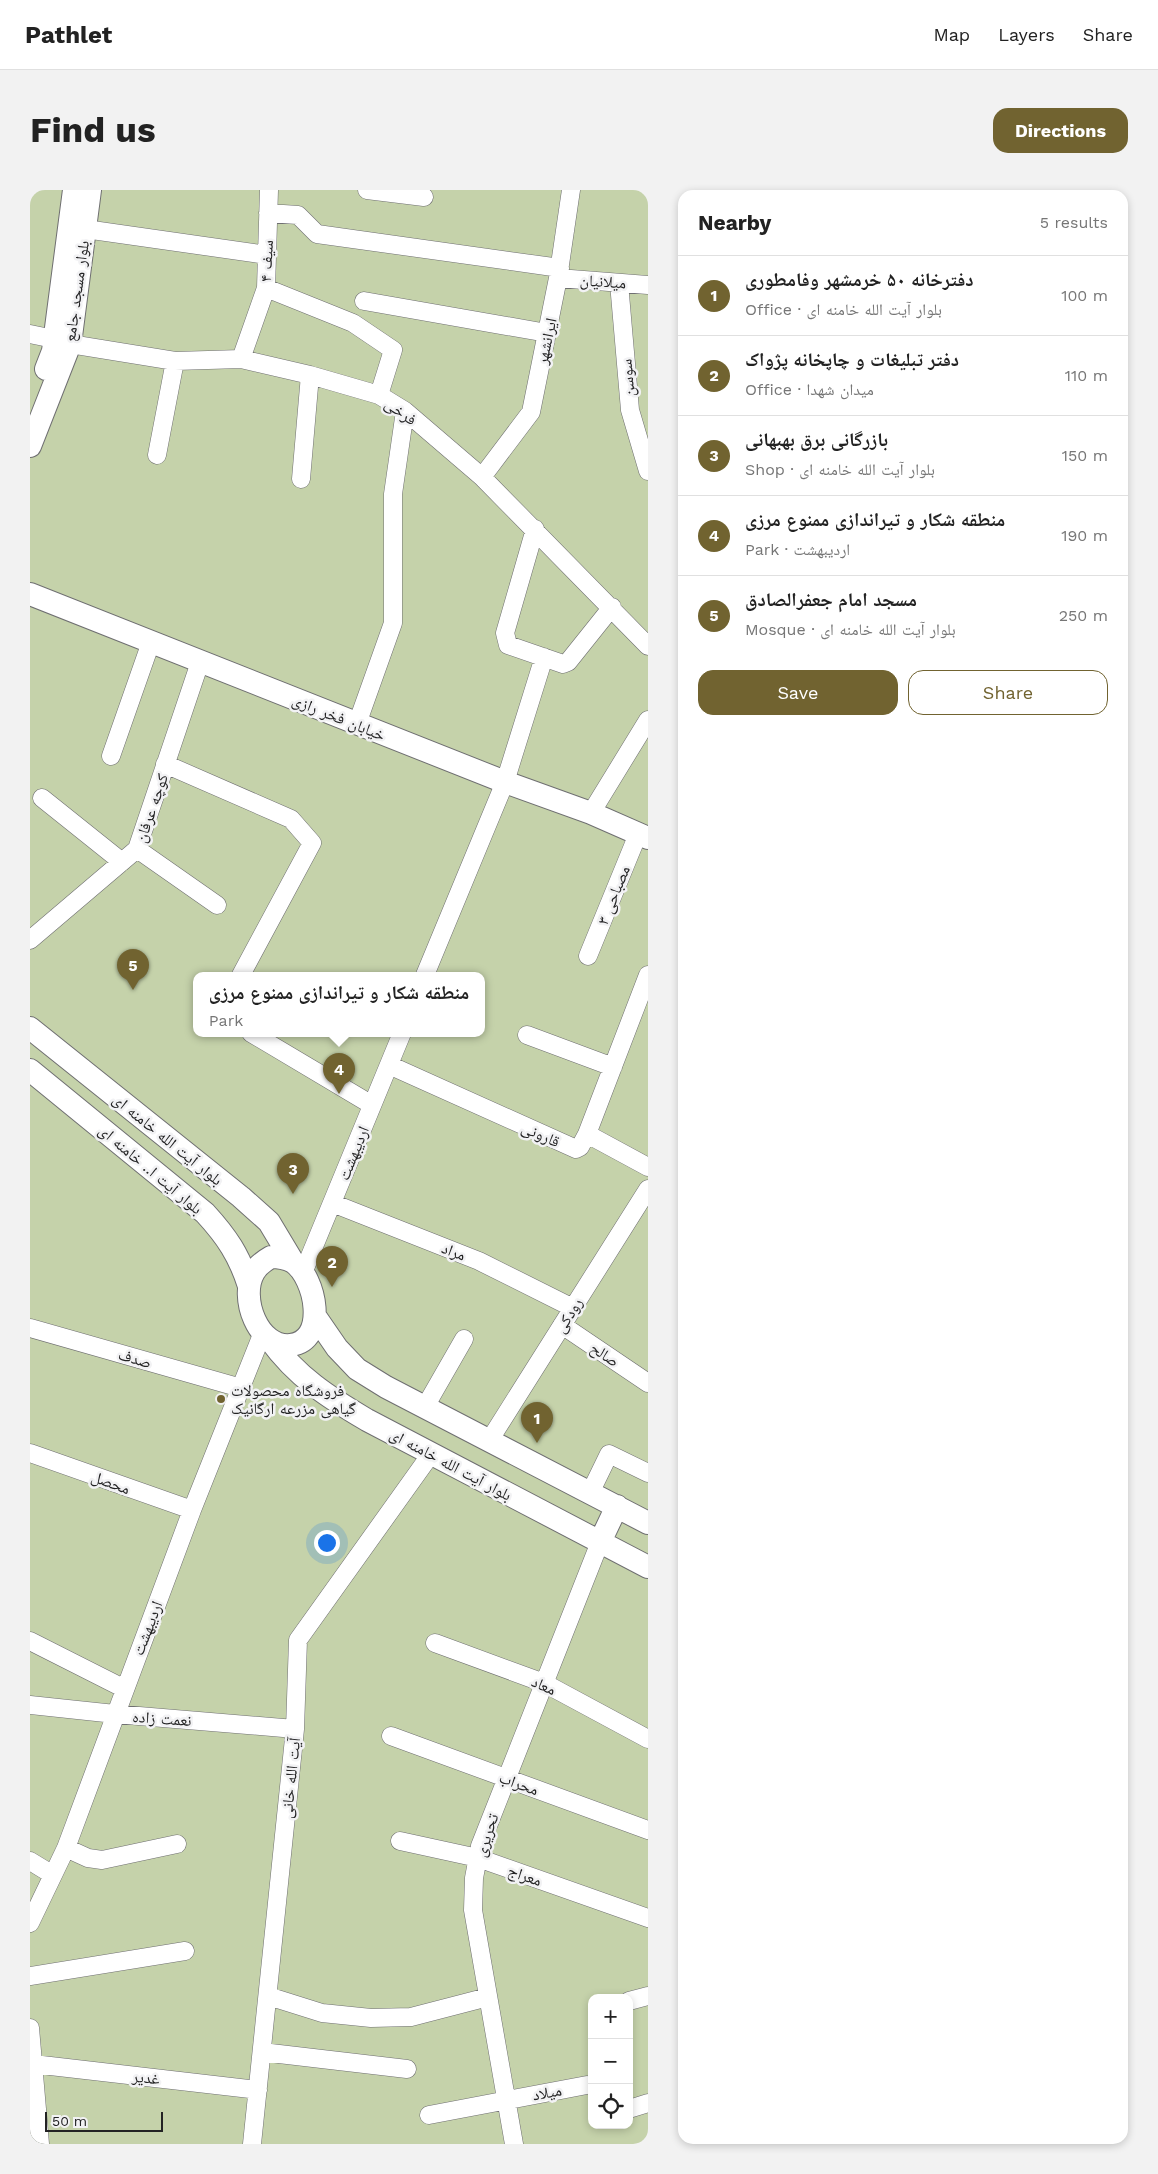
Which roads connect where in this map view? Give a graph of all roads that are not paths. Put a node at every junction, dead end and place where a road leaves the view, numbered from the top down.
1 (74, 190) edge
2 (90, 190) edge
3 (269, 190) edge
4 (367, 190) edge
5 (571, 190) edge
6 (424, 197) dead end
7 (268, 213) junction
8 (85, 229) junction
9 (267, 254) junction
10 (559, 273) junction
11 (618, 283) junction
12 (648, 285) edge
13 (266, 288) junction
14 (364, 301) dead end
15 (547, 333) junction
16 (30, 334) edge
17 (62, 341) junction
18 (241, 359) junction
19 (175, 361) junction
20 (310, 375) junction
21 (379, 395) junction
22 (30, 409) edge
23 (405, 411) junction
24 (30, 446) edge
25 (157, 455) dead end
26 (648, 472) edge
27 (482, 477) junction
28 (301, 479) dead end
29 (535, 529) junction
30 (30, 594) edge
31 (612, 607) junction
32 (151, 642) junction
33 (648, 646) edge
34 (544, 657) junction
35 (200, 662) junction
36 (648, 720) edge
37 (358, 724) junction
38 (111, 756) dead end
39 (165, 764) junction
40 (505, 782) junction
41 (42, 798) dead end
42 (591, 813) junction
43 (643, 836) edge
44 (136, 849) junction
45 (122, 862) junction
46 (217, 905) dead end
47 (32, 935) edge
48 (588, 956) dead end
49 (243, 972) edge
50 (426, 972) edge
51 (648, 975) edge
52 (30, 1028) edge
53 (527, 1035) dead end
54 (258, 1037) edge
55 (400, 1037) edge
56 (389, 1065) junction
57 (613, 1067) junction
58 (30, 1070) edge
59 (372, 1105) junction
60 (588, 1134) junction
61 (648, 1167) edge
62 (648, 1189) edge
63 (332, 1203) junction
64 (642, 1211) edge
65 (298, 1268) junction
66 (249, 1286) junction
67 (572, 1308) junction
68 (315, 1316) junction
69 (562, 1325) junction
70 (30, 1328) edge
71 (267, 1336) junction
72 (464, 1339) dead end
73 (648, 1382) edge
74 (241, 1388) junction
75 (425, 1407) junction
76 (490, 1441) junction
77 (30, 1453) edge
78 (431, 1454) junction
79 (648, 1473) edge
80 (591, 1491) junction
81 (617, 1506) junction
82 (192, 1510) junction
83 (648, 1523) edge
84 (600, 1542) junction
85 (648, 1567) edge
86 (30, 1641) edge
87 (435, 1643) dead end
88 (544, 1684) junction
89 (125, 1688) junction
90 (30, 1705) edge
91 (115, 1714) junction
92 (295, 1729) junction
93 (391, 1736) dead end
94 (648, 1739) edge
95 (507, 1778) junction
96 (648, 1830) edge
97 (400, 1841) dead end
98 (177, 1844) dead end
99 (66, 1848) junction
100 (478, 1858) junction
101 (30, 1861) edge
102 (53, 1875) junction
103 (648, 1918) edge
104 (30, 1923) edge
105 (185, 1951) dead end
106 (30, 1976) edge
107 (268, 1996) junction
108 (648, 1996) edge
109 (488, 1997) junction
110 (633, 2000) edge
111 (30, 2028) edge
112 (262, 2052) junction
113 (33, 2064) junction
114 (407, 2069) dead end
115 (587, 2085) dead end
116 (258, 2090) junction
117 (506, 2100) junction
118 (648, 2104) edge
119 (633, 2108) edge
120 (429, 2115) dead end
121 (40, 2144) edge
122 (252, 2144) edge
123 (514, 2144) edge

1 - 17 main road, بلوار مسجد جامع
2 - 8 main road, بلوار مسجد جامع
3 - 7 street, سیف ۴
4 - 6 street
5 - 10 street, ایرانشهر
7 - 9 street, سیف ۴
7 - 10 street, میلانیان
8 - 9 street
8 - 17 main road, بلوار مسجد جامع
9 - 13 street, سیف ۴
10 - 11 street, میلانیان
10 - 15 street, ایرانشهر
11 - 12 street, میلانیان
11 - 26 street, سوسن
13 - 18 street, سیف ۴
13 - 21 street
14 - 15 street
15 - 27 street, ایرانشهر
16 - 17 street, فرخی
17 - 19 street, فرخی
17 - 22 main road, بلوار مسجد جامع
17 - 24 main road, بلوار مسجد جامع
18 - 19 street, فرخی
18 - 20 street, فرخی
19 - 25 street
20 - 21 street, فرخی
20 - 28 street
21 - 23 street, فرخی
23 - 27 street, فرخی
23 - 37 street
27 - 29 street, فرخی
29 - 31 street, فرخی
29 - 34 street
30 - 32 main road, خیابان فخر رازی
31 - 33 street, فرخی
31 - 34 street
32 - 35 main road, خیابان فخر رازی
32 - 38 street
34 - 40 street
35 - 37 main road, خیابان فخر رازی
35 - 39 street, کوچه عرفان
36 - 42 street
37 - 40 main road, خیابان فخر رازی
39 - 44 street, کوچه عرفان
39 - 49 street
40 - 42 main road, خیابان فخر رازی
40 - 50 street
41 - 45 street
42 - 43 main road, خیابان فخر رازی
43 - 48 street, مصباحی ۳
44 - 45 street, کوچه عرفان
44 - 46 street
45 - 47 street, کوچه عرفان
51 - 57 street
52 - 65 main road, بلوار آیت الله خامنه ای
53 - 57 street
54 - 59 street
55 - 56 street, اردیبهشت
56 - 59 street, اردیبهشت
56 - 60 street, قارونی
57 - 60 street
58 - 66 main road, بلوار آیت ا.. خامنه ای
59 - 63 street, اردیبهشت
60 - 61 street
62 - 64 street, رودکی
63 - 65 street, اردیبهشت
63 - 67 street, مراد
64 - 67 street, رودکی
65 - 66 main road
65 - 68 main road
66 - 71 main road
67 - 69 street, رودکی
68 - 71 main road
68 - 75 main road
69 - 73 street, صالح
69 - 76 street, رودکی
70 - 74 street, صدف
71 - 74 street, اردیبهشت
71 - 78 main road, بلوار آیت الله خامنه ای
72 - 75 street
74 - 82 street, اردیبهشت
75 - 76 main road
76 - 80 main road
77 - 82 street, محصل
78 - 84 main road, بلوار آیت الله خامنه ای
78 - 92 street, آیت الله خانی
79 - 80 street
80 - 81 main road
81 - 83 main road
81 - 84 main road
82 - 89 street, اردیبهشت
84 - 85 main road, بلوار آیت الله خامنه ای
84 - 88 street, تحریری
86 - 89 street
87 - 88 street, معاد
88 - 94 street, معاد
88 - 95 street, تحریری
89 - 91 street, اردیبهشت
90 - 91 street, نعمت زاده
91 - 92 street, نعمت زاده
91 - 99 street, اردیبهشت
92 - 107 street, آیت الله خانی
93 - 95 street, محراب
95 - 96 street, محراب
95 - 100 street, تحریری
97 - 100 street, معراج
98 - 99 street
99 - 102 street, اردیبهشت
100 - 103 street, معراج
100 - 109 street, تحریری
101 - 102 street
102 - 104 street, اردیبهشت
105 - 106 street
107 - 109 street
107 - 112 street, آیت الله خانی
108 - 110 street
109 - 117 street, تحریری
111 - 113 street
112 - 114 street
112 - 116 street, آیت الله خانی
113 - 116 street, غدیر
113 - 121 street
115 - 117 street, میلاد
116 - 122 street, آیت الله خانی
117 - 120 street, میلاد
117 - 123 street, تحریری
118 - 119 street

